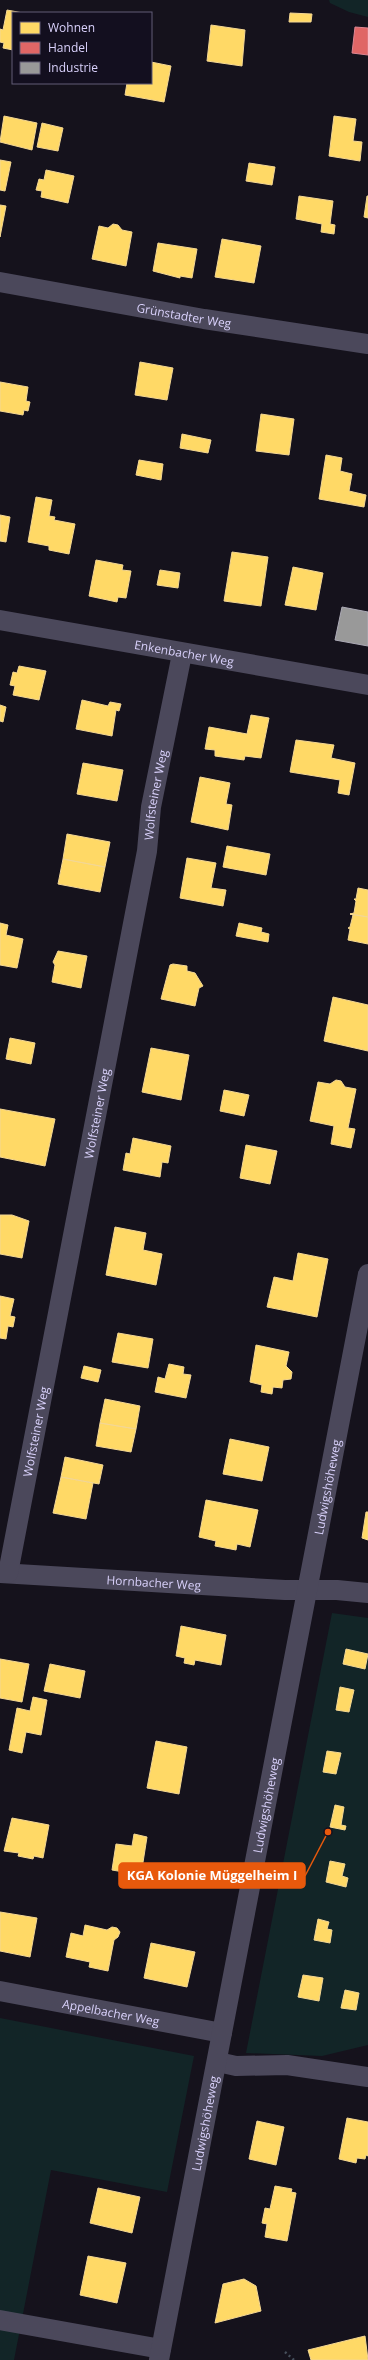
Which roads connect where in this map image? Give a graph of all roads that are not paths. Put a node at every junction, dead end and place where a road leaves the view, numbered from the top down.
1 (0, 282) edge
2 (368, 344) edge
3 (0, 620) edge
4 (182, 654) junction
5 (368, 686) edge
6 (368, 1274) edge
7 (4, 1573) edge
8 (308, 1591) junction
9 (368, 1593) edge
10 (0, 1991) edge
11 (222, 2033) junction
12 (218, 2062) junction
13 (368, 2077) edge
14 (0, 2320) edge
15 (160, 2355) edge

1 - 2 street, Grünstadter Weg
3 - 4 street, Enkenbacher Weg
4 - 5 street, Enkenbacher Weg
4 - 7 street, Wolfsteiner Weg
6 - 8 street, Ludwigshöheweg
7 - 8 street, Hornbacher Weg
8 - 9 street, Hornbacher Weg
8 - 11 street, Ludwigshöheweg
10 - 11 street, Appelbacher Weg
11 - 12 street, Ludwigshöheweg
12 - 13 street
12 - 15 street, Ludwigshöheweg
14 - 15 street

